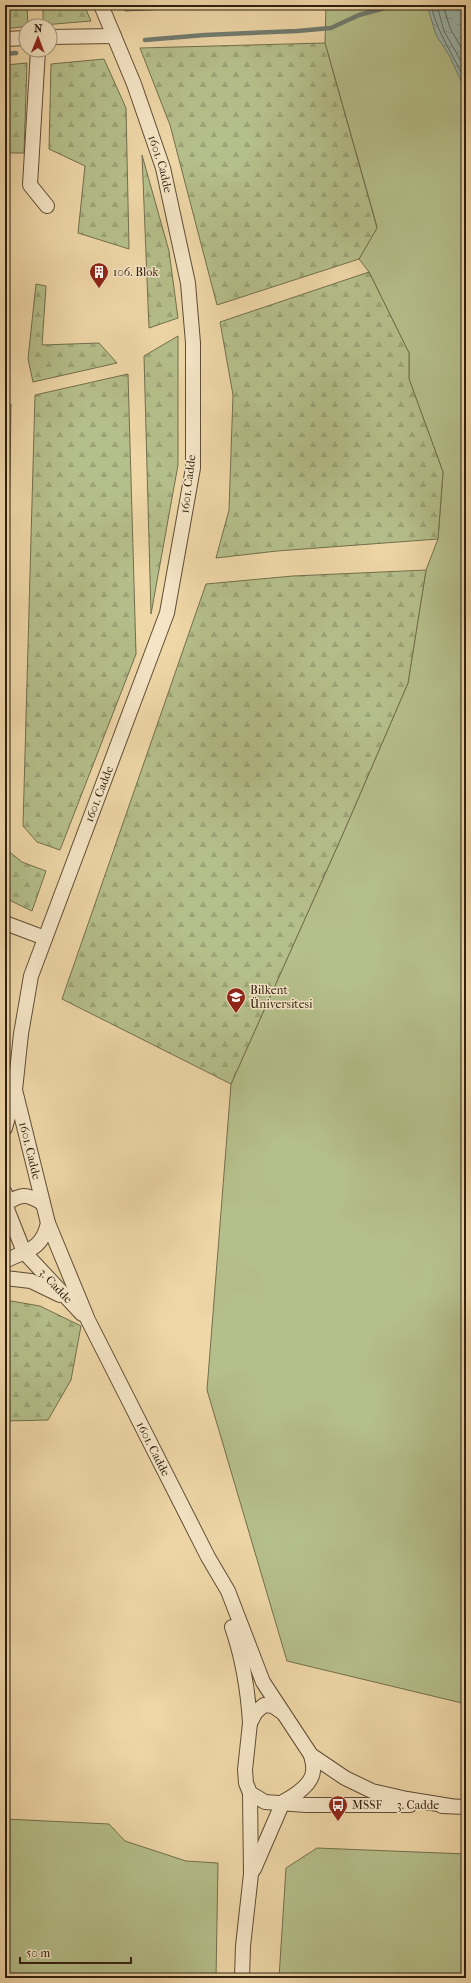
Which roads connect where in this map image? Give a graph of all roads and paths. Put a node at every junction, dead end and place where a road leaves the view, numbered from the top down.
1 (102, 5) edge
2 (58, 36) edge
3 (114, 36) junction
4 (18, 38) edge
5 (5, 39) edge
6 (38, 58) edge
7 (47, 206) dead end
8 (5, 923) edge
9 (45, 938) junction
10 (15, 1090) junction
11 (5, 1128) edge
12 (5, 1193) edge
13 (42, 1203) junction
14 (5, 1204) edge
15 (48, 1224) junction
16 (24, 1252) junction
17 (5, 1261) edge
18 (5, 1278) edge
19 (69, 1299) junction
20 (88, 1320) junction
21 (208, 1557) junction
22 (284, 1713) junction
23 (250, 1722) junction
24 (311, 1755) junction
25 (250, 1793) junction
26 (283, 1802) junction
27 (450, 1806) junction
28 (466, 1806) edge
29 (251, 1874) junction
30 (242, 1978) edge

1 - 3 street, 1601. Cadde
2 - 3 street
3 - 9 street, 1601. Cadde
4 - 5 street
6 - 7 street
8 - 9 street
9 - 10 street, 1601. Cadde
10 - 11 street
10 - 13 street, 1601. Cadde
12 - 14 street, 3. Cadde
13 - 14 street
13 - 15 street, 1601. Cadde
14 - 16 street, 3. Cadde
15 - 16 street
15 - 20 street, 1601. Cadde
16 - 17 street
16 - 19 street, 3. Cadde
18 - 19 street
19 - 20 street, 3. Cadde
20 - 21 street, 1601. Cadde
21 - 22 street, 1601. Cadde
21 - 23 street, 1601. Cadde
22 - 23 street
22 - 24 street, 3. Cadde
23 - 25 street
24 - 26 street, 3. Cadde
24 - 27 street, 3. Cadde
25 - 26 street, 3. Cadde
25 - 29 street
26 - 27 street, 3. Cadde
26 - 29 street
27 - 28 street
29 - 30 street

